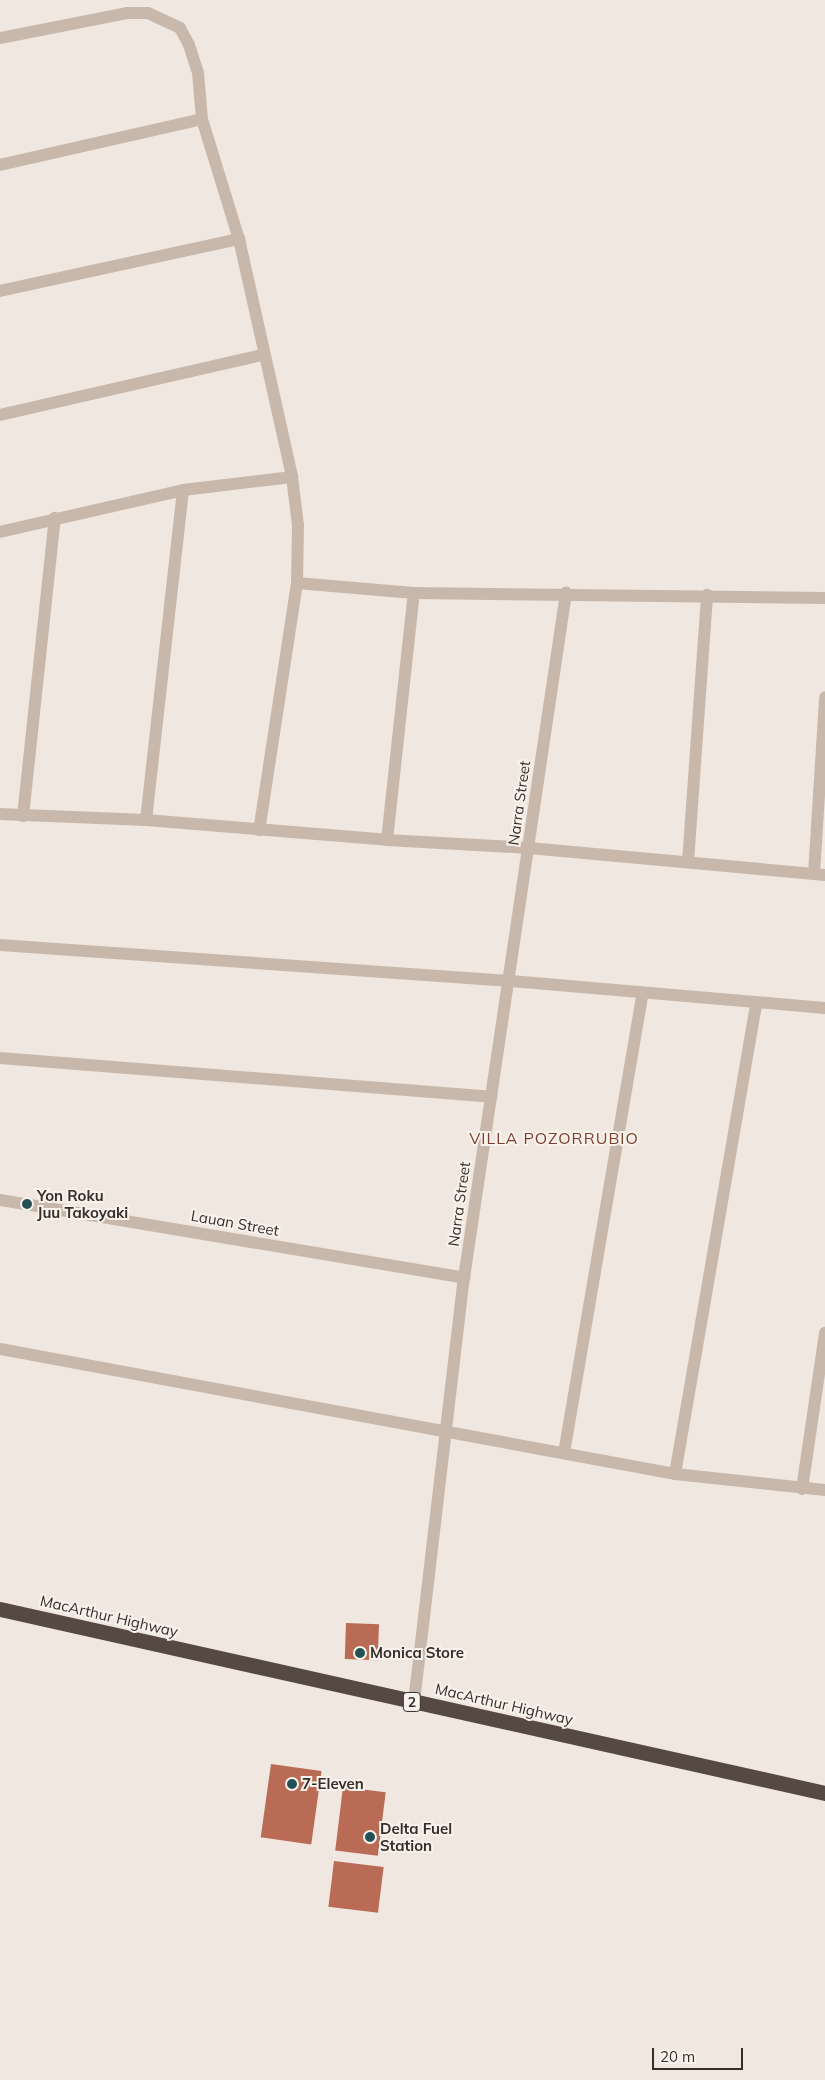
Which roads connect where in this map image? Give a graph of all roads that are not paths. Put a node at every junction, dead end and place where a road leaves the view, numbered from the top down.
1 (0, 38) edge
2 (202, 119) junction
3 (0, 165) edge
4 (239, 239) junction
5 (0, 290) edge
6 (263, 355) junction
7 (0, 415) edge
8 (292, 477) junction
9 (182, 490) junction
10 (55, 518) junction
11 (0, 532) edge
12 (297, 583) junction
13 (414, 593) junction
14 (566, 593) junction
15 (707, 595) junction
16 (825, 598) edge
17 (825, 697) edge
18 (0, 814) edge
19 (23, 816) junction
20 (146, 820) junction
21 (259, 830) junction
22 (387, 840) junction
23 (529, 848) junction
24 (688, 862) junction
25 (819, 875) edge
26 (0, 945) edge
27 (511, 982) junction
28 (642, 995) junction
29 (756, 1003) junction
30 (825, 1008) edge
31 (0, 1058) edge
32 (491, 1097) junction
33 (0, 1200) edge
34 (464, 1278) junction
35 (825, 1333) edge
36 (0, 1349) edge
37 (444, 1430) junction
38 (564, 1454) junction
39 (676, 1474) junction
40 (802, 1489) junction
41 (825, 1490) edge
42 (0, 1609) edge
43 (414, 1702) junction
44 (825, 1793) edge

1 - 2 street
2 - 3 street
2 - 4 street
4 - 5 street
4 - 6 street
6 - 7 street
6 - 8 street
8 - 9 street
8 - 12 street
9 - 10 street
9 - 20 street
10 - 11 street
10 - 19 street
12 - 13 street
12 - 21 street
13 - 14 street
13 - 22 street
14 - 15 street
14 - 23 street, Narra Street
15 - 16 street
15 - 24 street
17 - 25 street
18 - 19 street
19 - 20 street
20 - 21 street
21 - 22 street
22 - 23 street
23 - 24 street
23 - 27 street, Narra Street
24 - 25 street
26 - 27 street
27 - 28 street
27 - 32 street, Narra Street
28 - 29 street
28 - 38 street
29 - 30 street
29 - 39 street
31 - 32 street
32 - 34 street, Narra Street
33 - 34 street, Lauan Street
34 - 37 street, Narra Street
35 - 40 street
36 - 37 street
37 - 38 street
37 - 43 street, Narra Street
38 - 39 street
39 - 40 street
40 - 41 street
42 - 43 highway, MacArthur Highway / 2
43 - 44 highway, MacArthur Highway / 2

